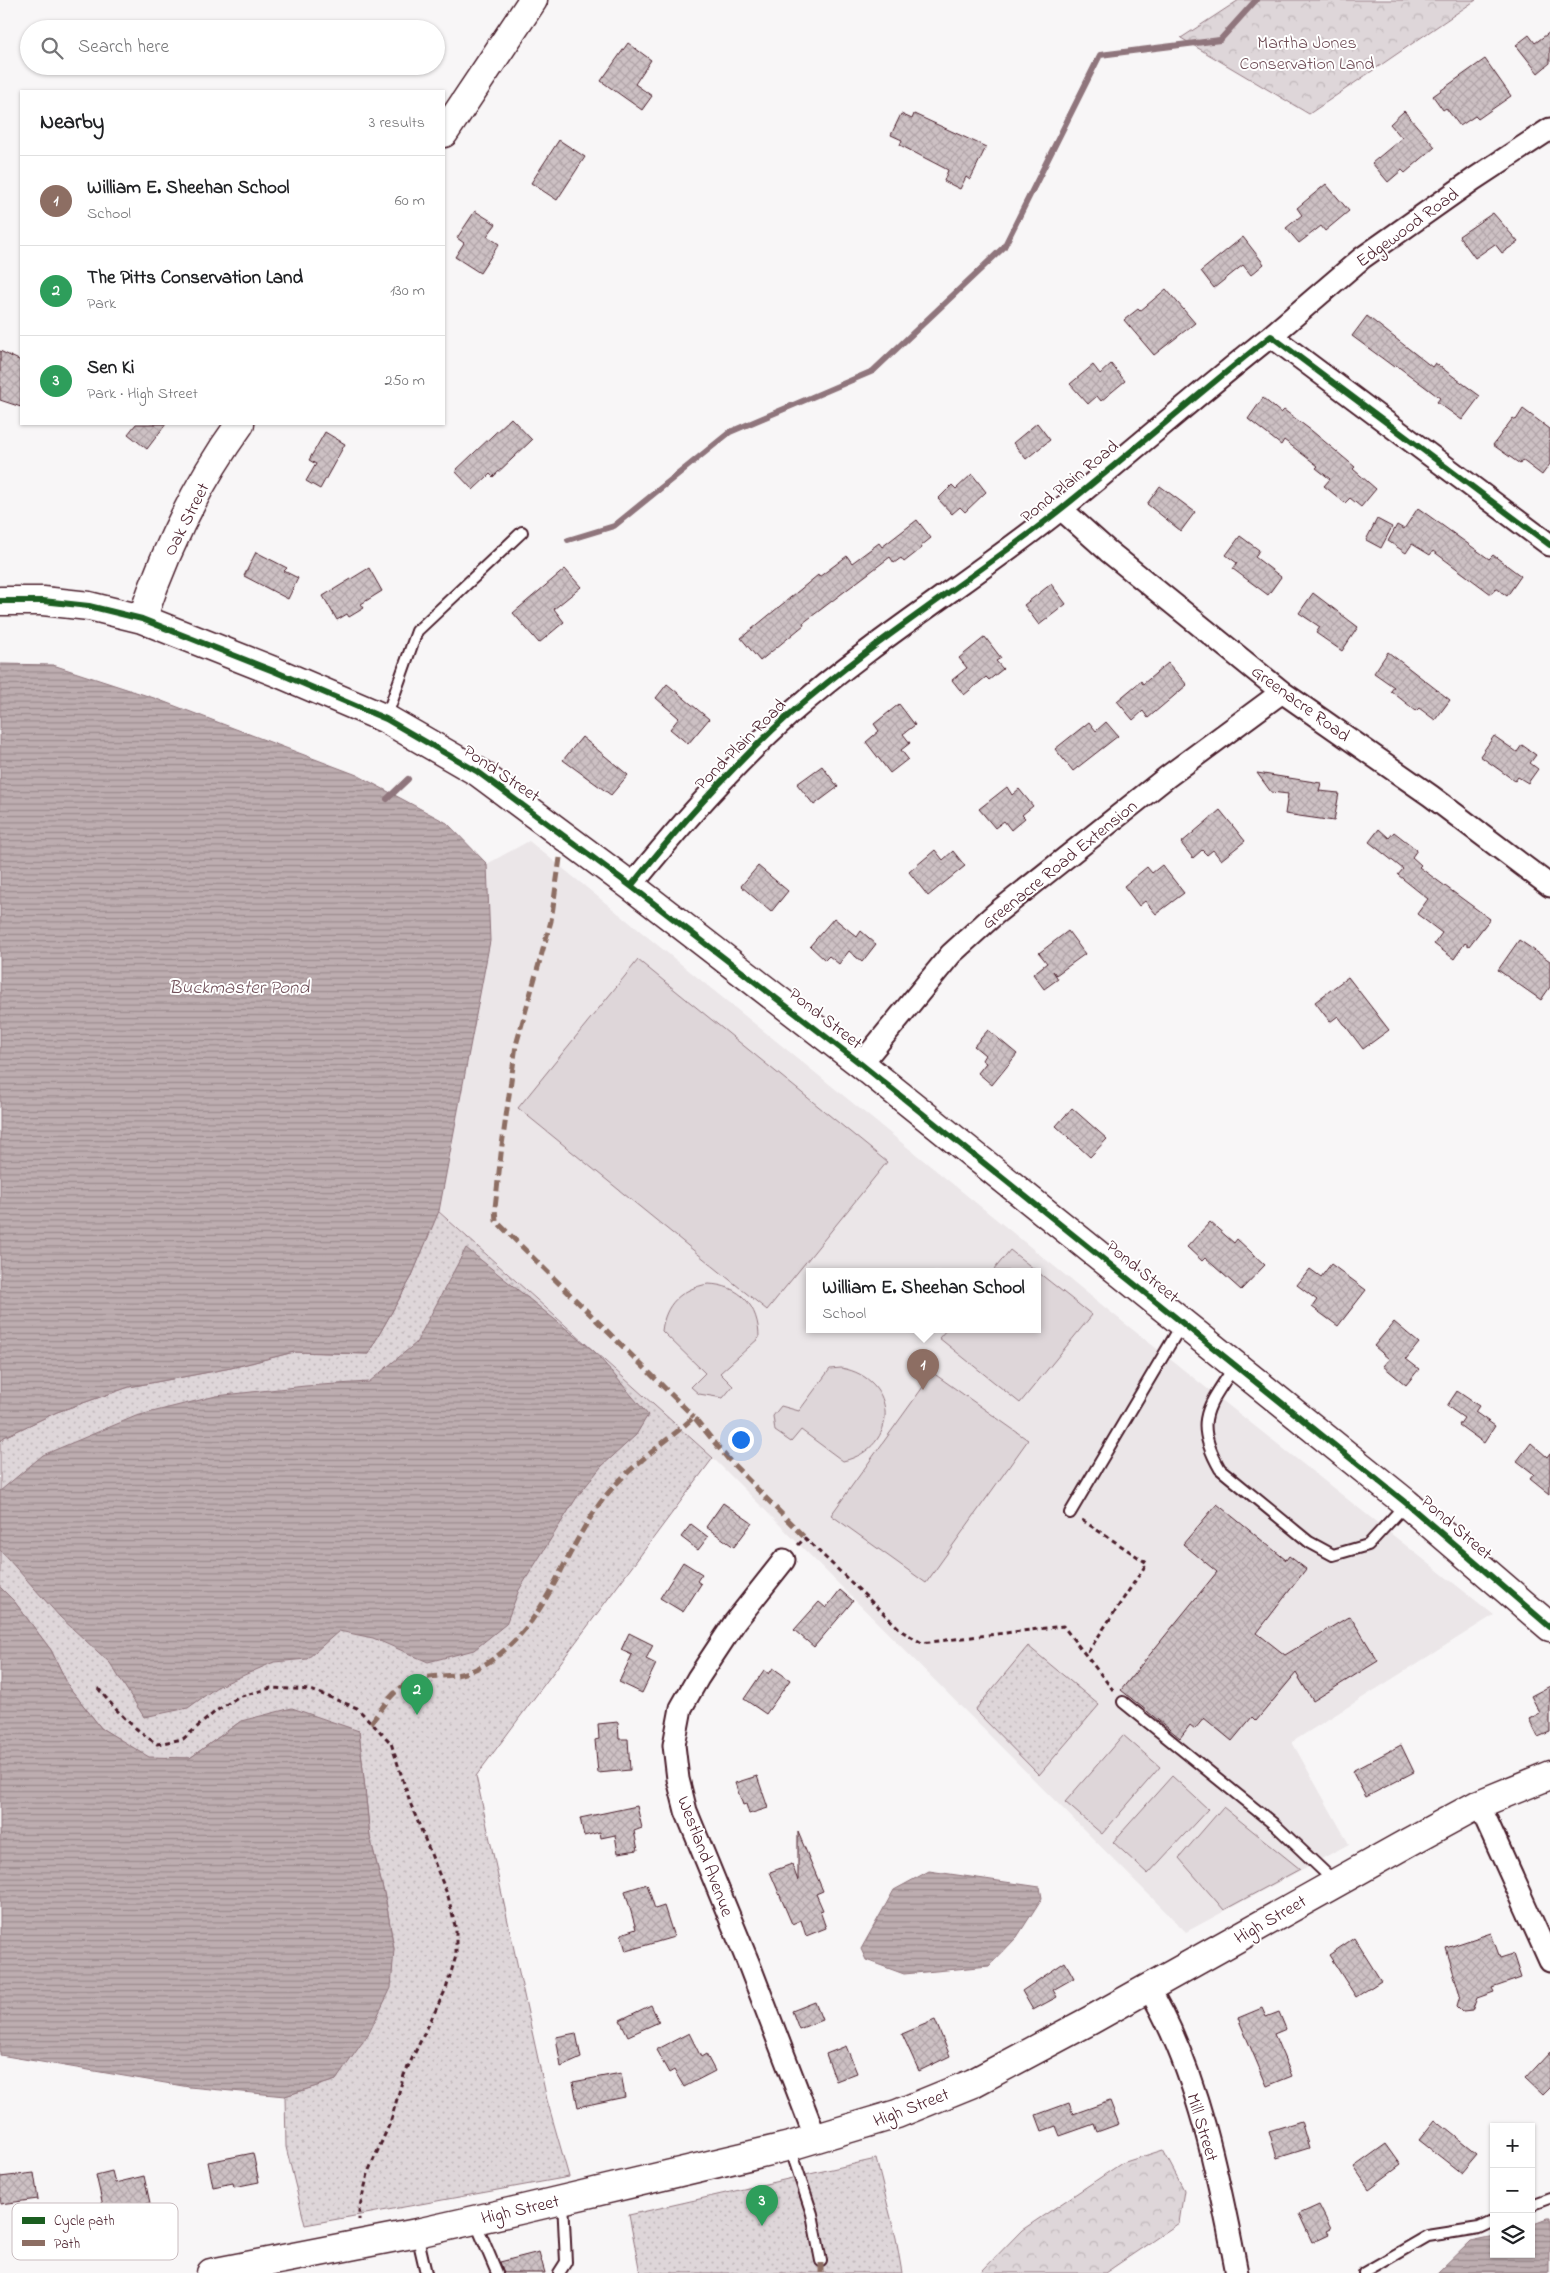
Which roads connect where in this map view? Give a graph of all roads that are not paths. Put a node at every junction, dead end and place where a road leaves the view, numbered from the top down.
1 (533, 0) edge
2 (1550, 129) edge
3 (445, 131) edge
4 (1271, 336) junction
5 (239, 425) edge
6 (1061, 509) junction
7 (522, 532) dead end
8 (1550, 545) edge
9 (0, 601) edge
10 (142, 619) junction
11 (1282, 692) junction
12 (386, 719) junction
13 (631, 886) junction
14 (1550, 886) edge
15 (861, 1064) junction
16 (1183, 1322) junction
17 (1236, 1366) junction
18 (1406, 1503) junction
19 (1070, 1513) road end
20 (784, 1560) dead end
21 (1548, 1627) edge
22 (1123, 1702) road end
23 (1550, 1775) edge
24 (1479, 1804) junction
25 (1334, 1882) junction
26 (1550, 1961) edge
27 (1148, 1987) junction
28 (816, 2139) junction
29 (790, 2146) junction
30 (1550, 2198) edge
31 (562, 2199) junction
32 (1535, 2204) edge
33 (475, 2220) junction
34 (1490, 2223) edge
35 (417, 2233) junction
36 (821, 2261) dead end
37 (211, 2273) edge
38 (426, 2273) edge
39 (497, 2273) edge
40 (559, 2273) edge
41 (1237, 2273) edge
42 (1364, 2273) edge

1 - 3 street
2 - 4 street, Edgewood Road
4 - 6 street, Pond Plain Road
4 - 8 street
5 - 10 street, Oak Street
6 - 11 street, Greenacre Road
6 - 13 street, Pond Plain Road
7 - 12 lane
9 - 10 street, Pond Street
10 - 12 street, Pond Street
11 - 14 street, Greenacre Road
11 - 15 street, Greenacre Road Extension
12 - 13 street, Pond Street
13 - 15 street, Pond Street
15 - 16 street, Pond Street
16 - 17 street, Pond Street
16 - 19 lane
17 - 18 street, Pond Street
17 - 18 lane
18 - 21 street, Pond Street
20 - 28 street, Westland Avenue
22 - 25 lane
23 - 24 street, High Street
24 - 25 street, High Street
24 - 26 street
25 - 27 street, High Street
27 - 28 street, High Street
27 - 41 street, Mill Street
28 - 29 street, High Street
29 - 31 street, High Street
29 - 36 lane
30 - 32 lane
31 - 33 street, High Street
31 - 40 lane
33 - 35 street, High Street
33 - 39 lane
34 - 42 lane
35 - 37 street, High Street
35 - 38 lane

